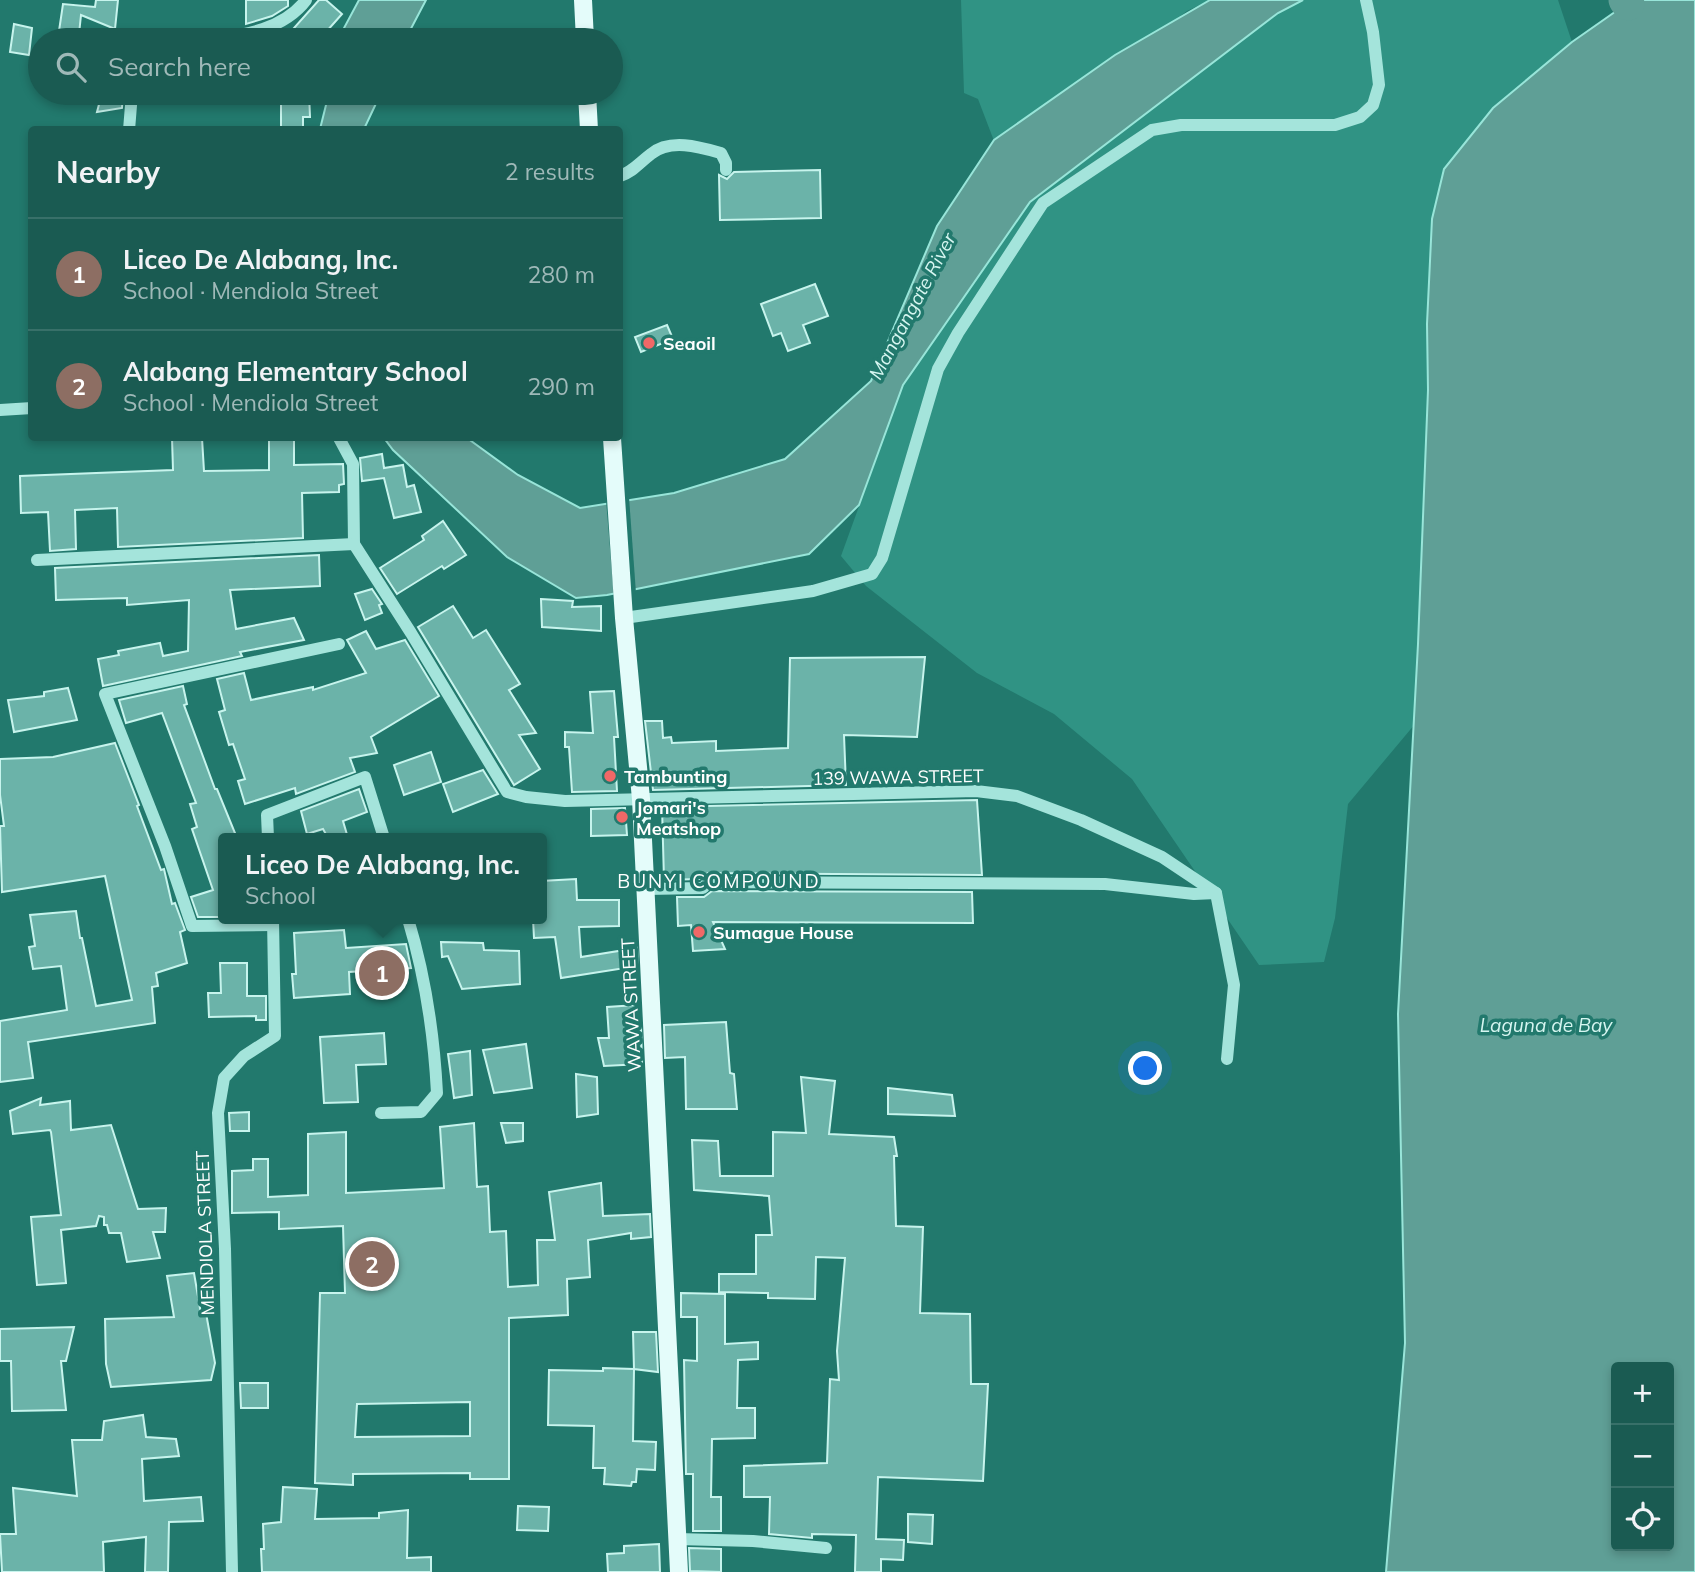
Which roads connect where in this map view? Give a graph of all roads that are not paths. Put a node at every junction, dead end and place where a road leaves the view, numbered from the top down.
1 (306, 0) edge
2 (583, 0) edge
3 (1366, 0) edge
4 (265, 28) edge
5 (584, 28) edge
6 (131, 105) edge
7 (588, 105) edge
8 (129, 126) edge
9 (589, 126) edge
10 (726, 170) dead end
11 (623, 175) edge
12 (28, 408) edge
13 (0, 410) edge
14 (341, 441) edge
15 (612, 441) edge
16 (354, 544) junction
17 (37, 560) dead end
18 (623, 611) junction
19 (339, 644) dead end
20 (641, 799) junction
21 (268, 833) edge
22 (382, 833) edge
23 (646, 889) junction
24 (1216, 893) junction
25 (232, 924) edge
26 (273, 924) edge
27 (410, 924) edge
28 (1227, 1059) dead end
29 (381, 1113) dead end
30 (677, 1539) junction
31 (826, 1548) dead end
32 (232, 1572) edge
33 (679, 1572) edge

1 - 4 street
2 - 5 main road
3 - 18 street
6 - 8 street
7 - 9 main road
10 - 11 street
12 - 13 street
14 - 16 street
15 - 18 main road, WAWA STREET
16 - 17 street
16 - 20 street, 139 WAWA STREET
18 - 20 main road, WAWA STREET
19 - 25 street
20 - 23 main road, WAWA STREET
20 - 24 street, 139 WAWA STREET
21 - 22 street
23 - 24 street
23 - 30 main road, WAWA STREET
24 - 28 street
26 - 32 street, MENDIOLA STREET
27 - 29 street
30 - 31 street
30 - 33 main road, WAWA STREET

